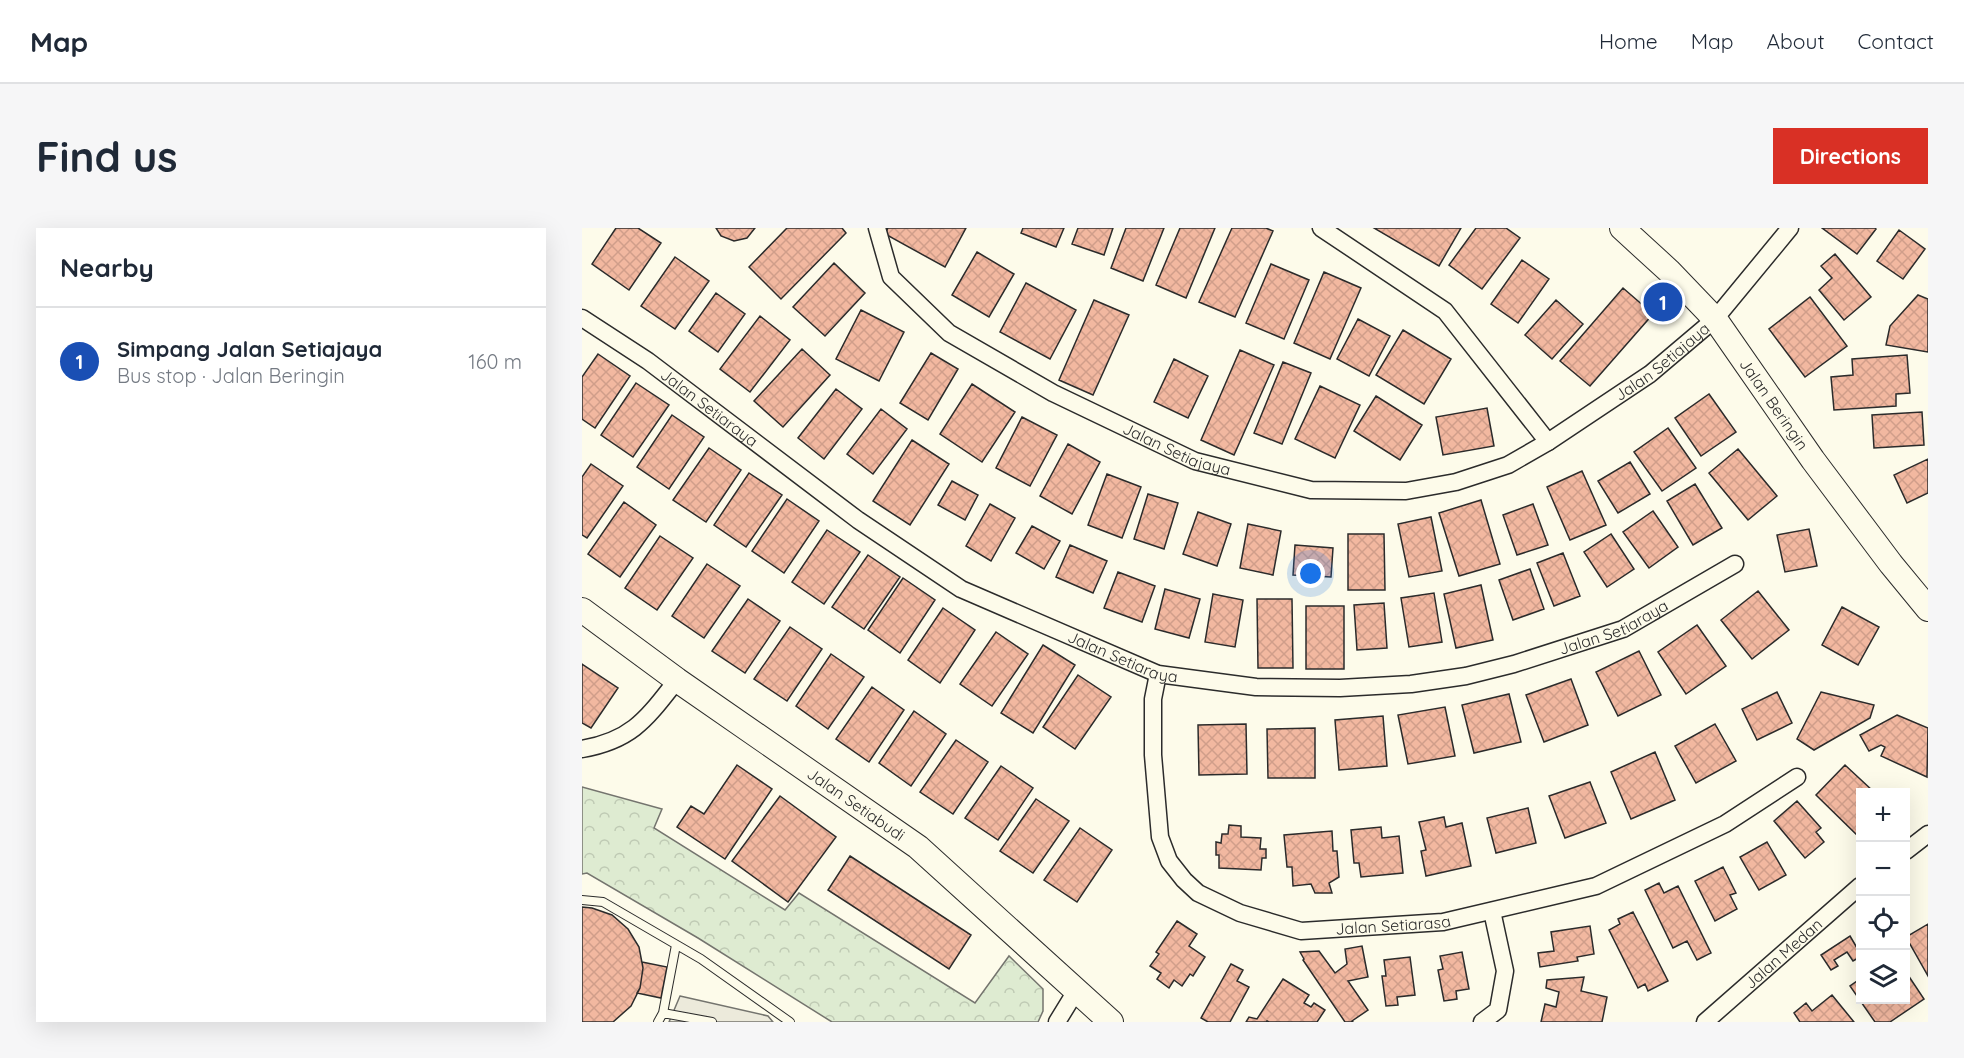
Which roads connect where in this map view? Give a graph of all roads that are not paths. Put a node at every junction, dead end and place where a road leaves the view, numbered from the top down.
1 (877, 228) edge
2 (1322, 228) edge
3 (1622, 228) edge
4 (1790, 228) edge
5 (582, 318) edge
6 (1715, 319) junction
7 (1548, 442) junction
8 (1735, 564) dead end
9 (1923, 601) edge
10 (582, 610) edge
11 (1158, 674) junction
12 (676, 680) junction
13 (582, 749) edge
14 (1797, 777) dead end
15 (1928, 834) edge
16 (1910, 847) edge
17 (1856, 890) edge
18 (582, 900) edge
19 (1492, 911) junction
20 (676, 945) junction
21 (1076, 991) junction
22 (663, 1012) junction
23 (658, 1022) edge
24 (712, 1022) edge
25 (790, 1022) edge
26 (1058, 1022) edge
27 (1111, 1022) edge
28 (1482, 1022) edge
29 (1706, 1022) edge

1 - 7 street, Jalan Setiajaya
2 - 7 street
3 - 6 street, Jalan Beringin
4 - 6 street, Jalan Setiajaya
5 - 11 street, Jalan Setiaraya
6 - 7 street, Jalan Setiajaya
6 - 9 street, Jalan Beringin
8 - 11 street, Jalan Setiaraya
10 - 12 street, Jalan Setiabudi
11 - 19 street, Jalan Setiarasa
12 - 13 street
12 - 21 street, Jalan Setiabudi
14 - 19 street, Jalan Setiarasa
15 - 16 street
17 - 29 street, Jalan Medan
18 - 20 lane
19 - 28 street
20 - 22 lane
20 - 25 lane
21 - 26 street
21 - 27 street, Jalan Setiabudi
22 - 23 lane
22 - 24 lane

